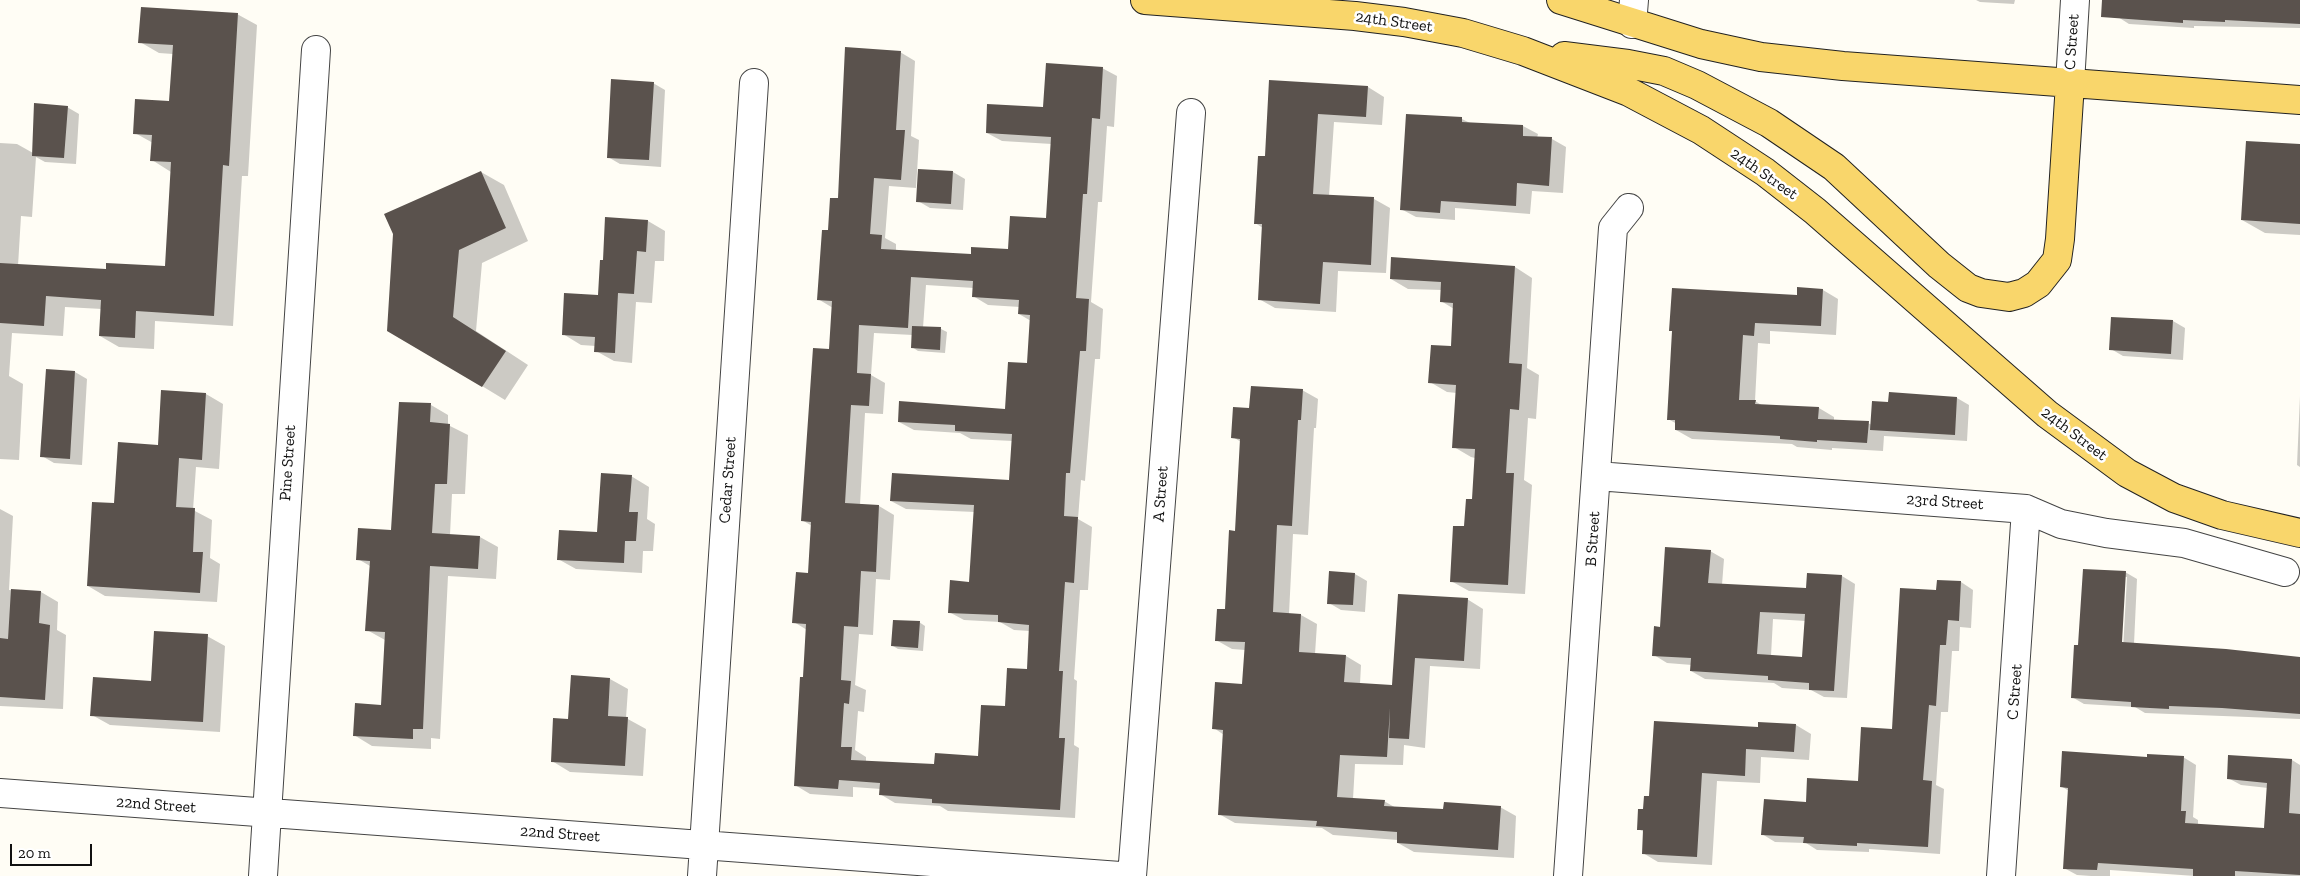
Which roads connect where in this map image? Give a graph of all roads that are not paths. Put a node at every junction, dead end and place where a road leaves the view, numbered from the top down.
1 (1145, 0) edge
2 (1561, 0) edge
3 (2075, 0) edge
4 (1633, 12) edge
5 (316, 50) dead end
6 (1523, 51) junction
7 (754, 83) dead end
8 (2070, 83) junction
9 (2300, 100) edge
10 (1191, 112) dead end
11 (1629, 208) dead end
12 (1597, 476) junction
13 (2026, 509) junction
14 (2300, 533) edge
15 (2285, 572) dead end
16 (0, 793) edge
17 (265, 813) junction
18 (704, 845) junction
19 (262, 876) edge
20 (702, 876) edge
21 (1120, 876) edge
22 (1132, 876) edge
23 (1568, 876) edge
24 (2002, 876) edge

1 - 6 main road, 24th Street
2 - 4 main road
3 - 8 street, C Street
4 - 8 main road
5 - 17 street, Pine Street
6 - 8 main road
6 - 14 main road, 24th Street
7 - 18 street, Cedar Street
8 - 9 main road
10 - 22 street, A Street
11 - 12 street, B Street
12 - 13 street, 23rd Street
12 - 23 street, B Street
13 - 15 street, 23rd Street
13 - 24 street, C Street
16 - 17 street, 22nd Street
17 - 18 street, 22nd Street
17 - 19 street, Pine Street
18 - 20 street, Cedar Street
18 - 21 street, 22nd Street

